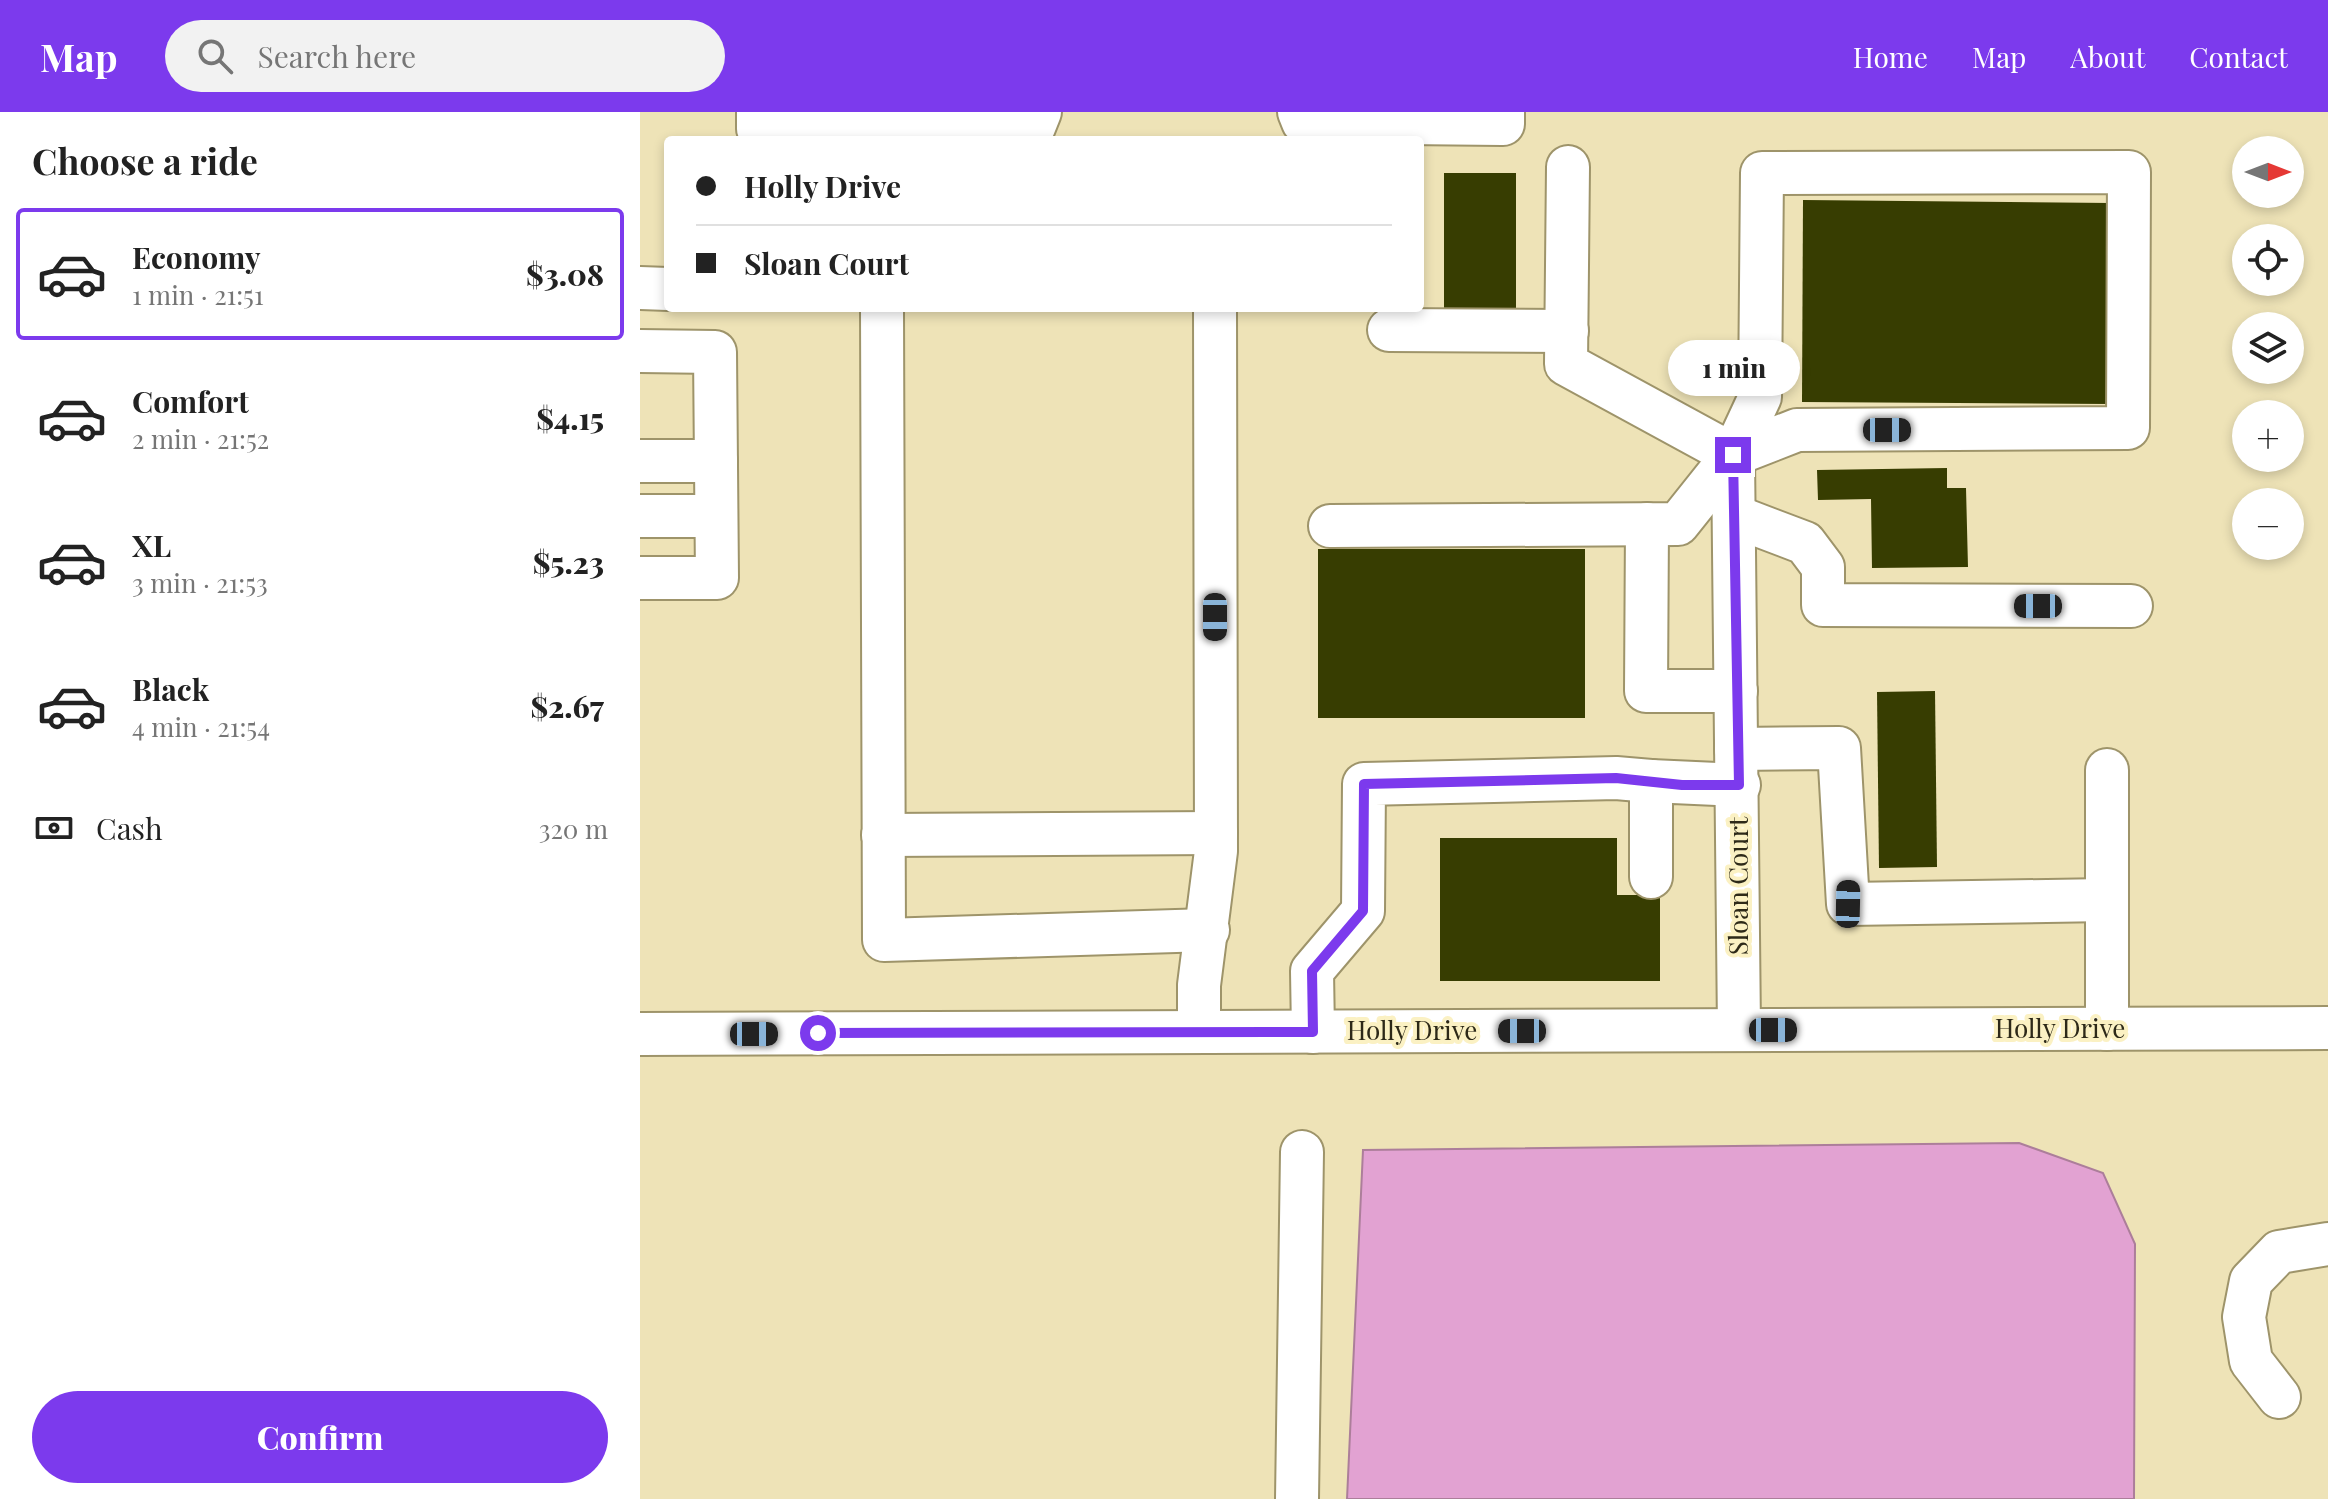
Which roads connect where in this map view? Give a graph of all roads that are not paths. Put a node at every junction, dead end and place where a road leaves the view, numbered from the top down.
1 (758, 112) edge
2 (1040, 112) edge
3 (1299, 112) edge
4 (1503, 112) edge
5 (1568, 167) dead end
6 (640, 288) edge
7 (664, 289) edge
8 (882, 312) edge
9 (1215, 312) edge
10 (1389, 330) dead end
11 (1567, 331) junction
12 (640, 351) edge
13 (1733, 455) junction
14 (640, 461) edge
15 (716, 461) junction
16 (640, 516) edge
17 (716, 516) junction
18 (1734, 516) junction
19 (1647, 524) junction
20 (1330, 526) dead end
21 (640, 578) edge
22 (2131, 606) dead end
23 (1736, 691) junction
24 (1738, 767) junction
25 (2107, 770) dead end
26 (1651, 781) junction
27 (1216, 833) junction
28 (883, 835) junction
29 (1651, 877) dead end
30 (2107, 900) junction
31 (1208, 930) junction
32 (2328, 1028) edge
33 (2107, 1029) junction
34 (1739, 1030) junction
35 (1199, 1032) junction
36 (1313, 1032) junction
37 (640, 1034) edge
38 (1302, 1152) dead end
39 (2328, 1244) edge
40 (2279, 1397) dead end
41 (1297, 1499) edge

1 - 2 street
3 - 4 street
5 - 11 street
6 - 7 street
8 - 28 street
9 - 27 street
10 - 11 street
11 - 13 street
12 - 15 street
13 - 13 street
13 - 18 street, Sloan Court
13 - 19 street
14 - 15 street
15 - 17 street
16 - 17 street
17 - 21 street
18 - 22 street
18 - 23 street, Sloan Court
19 - 20 street
19 - 23 street
23 - 24 street, Sloan Court
24 - 26 street
24 - 30 street
24 - 34 street, Sloan Court
25 - 30 street
26 - 29 street
26 - 36 street
27 - 28 street
27 - 31 street
28 - 31 street
30 - 33 street
31 - 35 street
32 - 33 street, Holly Drive
33 - 34 street, Holly Drive
34 - 36 street, Holly Drive
35 - 36 street, Holly Drive
35 - 37 street, Holly Drive
38 - 41 street
39 - 40 street

